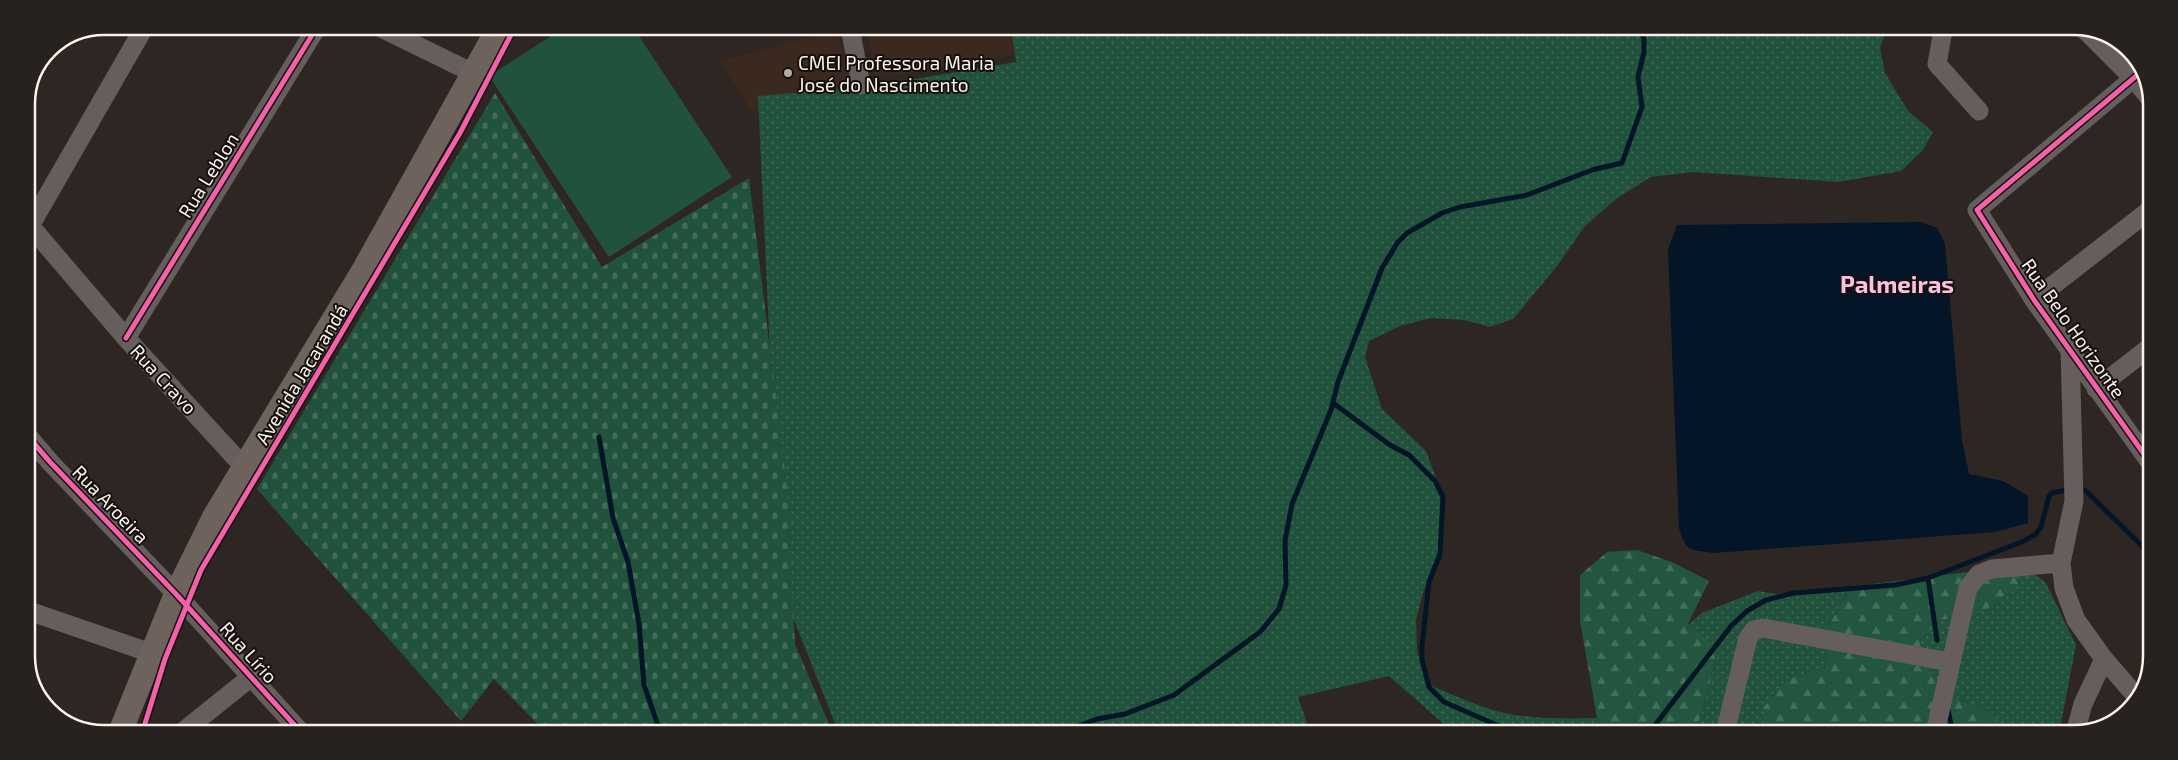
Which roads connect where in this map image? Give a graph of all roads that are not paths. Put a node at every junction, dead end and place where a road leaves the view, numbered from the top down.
1 (140, 35) edge
2 (311, 35) edge
3 (395, 35) edge
4 (494, 35) edge
5 (851, 35) edge
6 (1942, 35) edge
7 (2095, 39) edge
8 (473, 73) junction
9 (2137, 75) edge
10 (861, 85) dead end
11 (1979, 111) dead end
12 (35, 212) edge
13 (2143, 215) edge
14 (35, 232) edge
15 (2034, 300) junction
16 (126, 338) junction
17 (2070, 348) junction
18 (2143, 352) edge
19 (2096, 389) junction
20 (35, 444) edge
21 (2143, 453) edge
22 (35, 458) edge
23 (50, 462) junction
24 (244, 467) junction
25 (2061, 563) junction
26 (176, 594) junction
27 (35, 613) edge
28 (151, 653) junction
29 (2104, 659) junction
30 (1950, 662) junction
31 (251, 677) junction
32 (2132, 692) edge
33 (123, 725) edge
34 (191, 725) edge
35 (294, 725) edge
36 (1727, 725) edge
37 (1937, 725) edge
38 (2077, 725) edge

1 - 12 street
2 - 16 street, Rua Leblon
3 - 8 street
4 - 8 main road, Avenida Jacarandá
5 - 10 street
6 - 11 street
7 - 9 street
8 - 24 main road, Avenida Jacarandá
9 - 15 street, Rua Belo Horizonte
13 - 15 street
14 - 16 street, Rua Cravo
15 - 17 street, Rua Belo Horizonte
16 - 24 street, Rua Cravo
17 - 19 street, Rua Belo Horizonte
17 - 25 street
18 - 19 street
19 - 21 street, Rua Belo Horizonte
20 - 23 street, Rua Aroeira
22 - 23 street
23 - 26 street, Rua Aroeira
24 - 26 main road, Avenida Jacarandá
25 - 29 street
25 - 30 street
26 - 28 main road, Avenida Jacarandá
26 - 31 street, Rua Lírio
27 - 28 street
28 - 33 main road, Avenida Jacarandá
29 - 32 street
29 - 38 street
30 - 36 street
30 - 37 street
31 - 34 street
31 - 35 street, Rua Lírio

